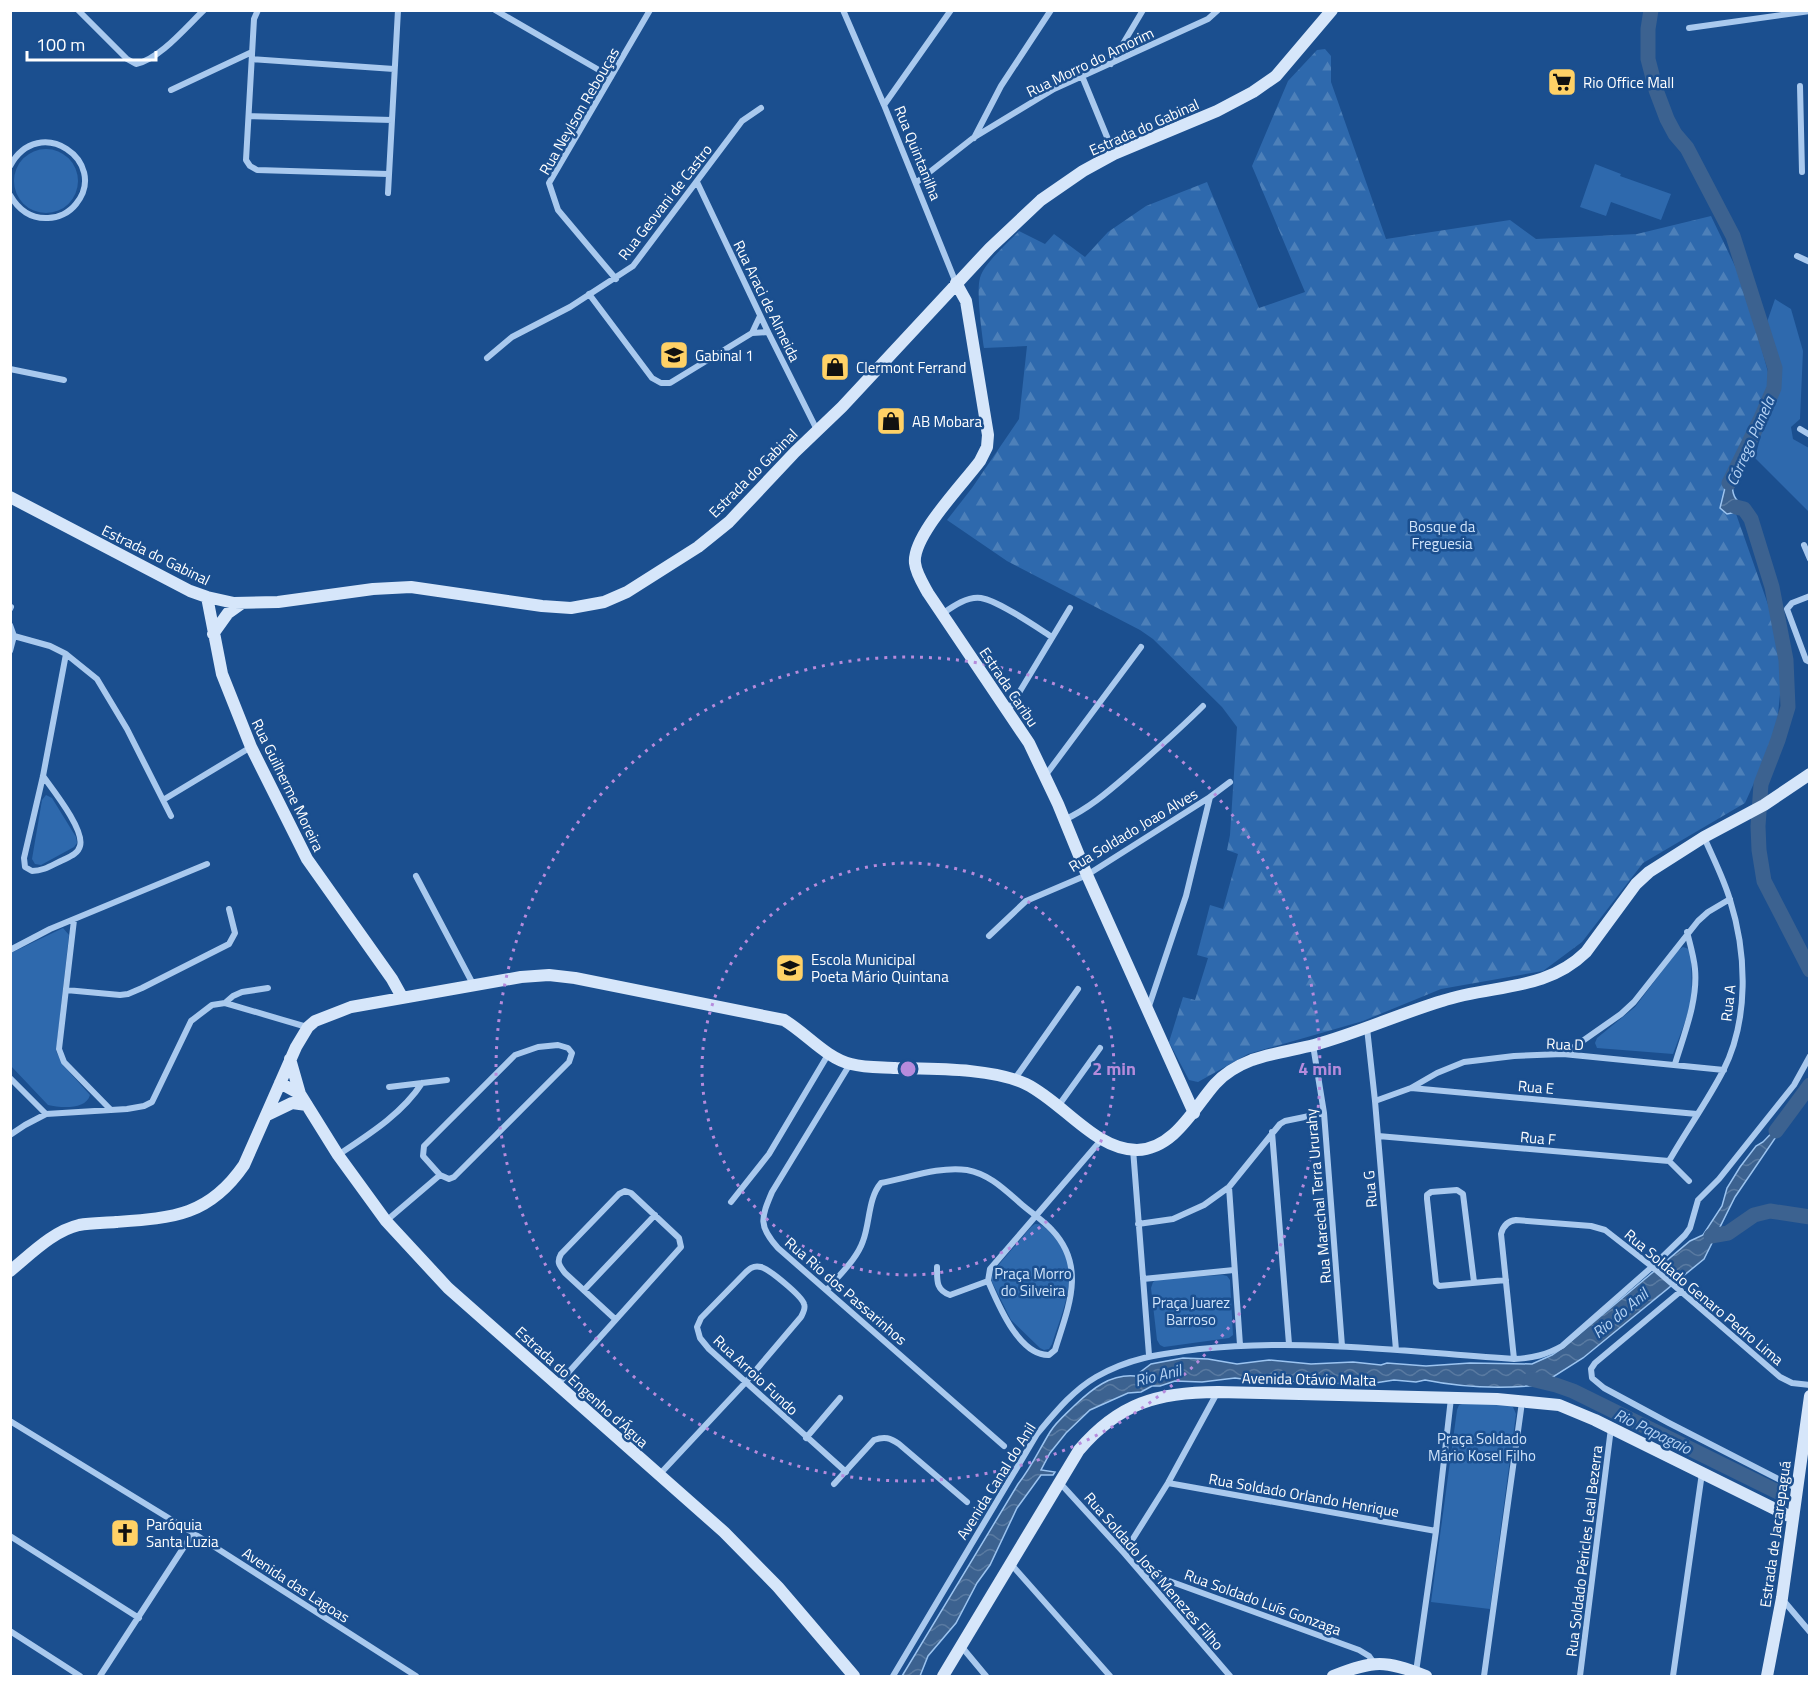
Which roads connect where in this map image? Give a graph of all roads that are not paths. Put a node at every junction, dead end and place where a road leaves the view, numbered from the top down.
1 (78, 10) edge
2 (204, 10) edge
3 (258, 10) edge
4 (398, 10) edge
5 (495, 10) edge
6 (650, 10) edge
7 (843, 10) edge
8 (951, 10) edge
9 (1051, 10) edge
10 (1143, 10) edge
11 (1218, 10) edge
12 (1332, 10) edge
13 (1809, 12) edge
14 (503, 13) edge
15 (1689, 28) dead end
16 (252, 56) junction
17 (1111, 64) junction
18 (394, 69) junction
19 (1082, 76) junction
20 (612, 77) junction
21 (1800, 86) dead end
22 (171, 90) dead end
23 (884, 105) junction
24 (761, 108) dead end
25 (249, 116) junction
26 (392, 120) junction
27 (1802, 131) junction
28 (1809, 133) edge
29 (973, 138) junction
30 (1114, 154) junction
31 (10, 166) edge
32 (1802, 171) dead end
33 (388, 174) junction
34 (697, 182) junction
35 (917, 182) junction
36 (388, 193) dead end
37 (10, 195) edge
38 (1797, 256) dead end
39 (1809, 262) edge
40 (616, 279) junction
41 (956, 283) junction
42 (590, 294) junction
43 (760, 316) junction
44 (768, 332) junction
45 (752, 333) junction
46 (487, 358) dead end
47 (10, 369) edge
48 (63, 380) dead end
49 (1800, 429) dead end
50 (817, 430) junction
51 (1809, 435) edge
52 (10, 497) edge
53 (1804, 545) dead end
54 (1809, 559) edge
55 (1809, 596) edge
56 (207, 597) junction
57 (242, 603) junction
58 (1070, 608) dead end
59 (942, 614) junction
60 (10, 625) edge
61 (213, 634) junction
62 (14, 636) junction
63 (1052, 636) junction
64 (1141, 647) dead end
65 (10, 651) edge
66 (66, 654) junction
67 (1809, 662) edge
68 (1203, 706) dead end
69 (1008, 711) junction
70 (250, 747) junction
71 (1809, 774) edge
72 (43, 776) junction
73 (1046, 776) junction
74 (1230, 782) dead end
75 (1210, 797) junction
76 (163, 800) junction
77 (171, 816) dead end
78 (1064, 820) junction
79 (1704, 837) junction
80 (207, 864) dead end
81 (1087, 875) junction
82 (416, 876) dead end
83 (1730, 899) junction
84 (229, 909) dead end
85 (74, 921) junction
86 (1687, 933) junction
87 (989, 936) dead end
88 (10, 950) edge
89 (474, 986) junction
90 (268, 988) dead end
91 (1078, 989) dead end
92 (66, 990) junction
93 (402, 998) junction
94 (225, 1002) junction
95 (1148, 1011) junction
96 (1367, 1027) junction
97 (308, 1028) junction
98 (1313, 1045) junction
99 (1100, 1048) dead end
100 (829, 1053) junction
101 (1563, 1054) junction
102 (1809, 1056) edge
103 (291, 1059) junction
104 (850, 1064) junction
105 (1675, 1064) junction
106 (1724, 1070) junction
107 (10, 1078) edge
108 (447, 1080) dead end
109 (1014, 1081) junction
110 (280, 1083) junction
111 (422, 1083) junction
112 (389, 1087) dead end
113 (1411, 1088) junction
114 (300, 1094) junction
115 (1375, 1101) junction
116 (307, 1105) junction
117 (1059, 1106) junction
118 (110, 1109) junction
119 (1194, 1113) junction
120 (1324, 1113) junction
121 (46, 1114) junction
122 (1697, 1114) junction
123 (267, 1115) junction
124 (1272, 1132) junction
125 (10, 1135) edge
126 (1378, 1136) junction
127 (1102, 1139) junction
128 (1133, 1149) junction
129 (338, 1155) junction
130 (1669, 1161) junction
131 (440, 1175) junction
132 (1689, 1181) dead end
133 (1229, 1187) junction
134 (731, 1202) dead end
135 (655, 1215) junction
136 (1036, 1217) junction
137 (386, 1221) junction
138 (1138, 1224) junction
139 (937, 1267) dead end
140 (1654, 1268) junction
141 (1234, 1270) junction
142 (10, 1271) edge
143 (1143, 1279) junction
144 (1506, 1280) junction
145 (988, 1281) junction
146 (1474, 1282) junction
147 (584, 1290) junction
148 (827, 1290) junction
149 (1681, 1291) junction
150 (615, 1319) junction
151 (1289, 1344) junction
152 (1240, 1345) junction
153 (1342, 1346) junction
154 (1396, 1350) junction
155 (1149, 1355) junction
156 (1514, 1359) junction
157 (745, 1383) junction
158 (558, 1384) junction
159 (1809, 1385) edge
160 (1218, 1392) junction
161 (1809, 1396) edge
162 (840, 1398) dead end
163 (1451, 1398) junction
164 (1522, 1401) junction
165 (1809, 1413) edge
166 (10, 1421) edge
167 (1611, 1428) junction
168 (806, 1438) junction
169 (1004, 1446) dead end
170 (846, 1472) junction
171 (1702, 1473) junction
172 (658, 1475) junction
173 (1059, 1482) junction
174 (1168, 1483) junction
175 (834, 1484) dead end
176 (1796, 1488) junction
177 (967, 1502) dead end
178 (1793, 1518) junction
179 (1436, 1531) junction
180 (193, 1533) junction
181 (10, 1536) edge
182 (1124, 1553) junction
183 (1011, 1563) junction
184 (1139, 1570) junction
185 (1782, 1598) junction
186 (139, 1618) junction
187 (10, 1631) edge
188 (1809, 1632) edge
189 (961, 1646) junction
190 (1374, 1663) junction
191 (1421, 1674) edge
192 (80, 1677) edge
193 (100, 1677) edge
194 (416, 1677) edge
195 (854, 1677) edge
196 (893, 1677) edge
197 (943, 1677) edge
198 (986, 1677) edge
199 (1110, 1677) edge
200 (1230, 1677) edge
201 (1333, 1677) edge
202 (1484, 1677) edge
203 (1580, 1677) edge
204 (1673, 1677) edge
205 (1767, 1677) edge

1 - 2 street
3 - 16 street
4 - 18 street
5 - 14 street
6 - 20 street, Rua Neylson Rebouças
7 - 23 street
8 - 23 street, Rua Quintanilha
9 - 29 street
10 - 17 street
11 - 17 street, Rua Morro do Amorim
12 - 30 main road, Estrada do Gabinal
13 - 15 street
14 - 20 street
16 - 18 street
16 - 22 street
16 - 25 street
17 - 19 street, Rua Morro do Amorim
18 - 26 street
19 - 29 street, Rua Morro do Amorim
19 - 30 street
20 - 40 street, Rua Neylson Rebouças
21 - 27 street
23 - 35 street, Rua Quintanilha
24 - 34 street, Rua Geovani de Castro
25 - 26 street
25 - 33 street
26 - 33 street
27 - 28 street
27 - 32 street
29 - 35 street, Rua Morro do Amorim
30 - 41 main road, Estrada do Gabinal
31 - 37 street
33 - 36 street
34 - 40 street, Rua Geovani de Castro
34 - 43 street, Rua Araci de Almeida
35 - 41 street, Rua Quintanilha
38 - 39 street
40 - 42 street, Rua Geovani de Castro
41 - 50 main road, Estrada do Gabinal
41 - 59 main road, Estrada Caribu
42 - 45 street
42 - 46 street, Rua Geovani de Castro
43 - 44 street, Rua Araci de Almeida
43 - 45 street
44 - 45 street
44 - 50 street, Rua Araci de Almeida
47 - 48 street
49 - 51 street
50 - 57 main road, Estrada do Gabinal
52 - 56 main road, Estrada do Gabinal
53 - 54 street
55 - 67 street
56 - 57 main road, Estrada do Gabinal
56 - 61 main road, Rua Guilherme Moreira
57 - 61 main road
58 - 63 street
59 - 63 street
59 - 69 main road, Estrada Caribu
60 - 62 street
61 - 70 main road, Rua Guilherme Moreira
62 - 65 street
62 - 66 street
63 - 69 street
64 - 73 street
66 - 72 street
66 - 76 street
68 - 78 street
69 - 73 main road, Estrada Caribu
70 - 76 street
70 - 93 main road, Rua Guilherme Moreira
71 - 79 main road
72 - 72 street
73 - 78 main road, Estrada Caribu
74 - 75 street, Rua Soldado Joao Alves
75 - 81 street, Rua Soldado Joao Alves
75 - 95 street
76 - 77 street
78 - 81 main road, Estrada Caribu
79 - 83 street, Rua A
79 - 96 main road
80 - 85 street
81 - 87 street, Rua Soldado Joao Alves
81 - 95 main road, Estrada Caribu
82 - 89 street
83 - 86 street
83 - 106 street, Rua A
84 - 92 street
85 - 88 street
85 - 92 street
86 - 101 street
86 - 105 street
89 - 93 main road
89 - 100 main road
90 - 94 street
91 - 109 street
92 - 118 street
93 - 97 main road
94 - 97 street
94 - 118 street
95 - 119 main road, Estrada Caribu
96 - 98 main road
96 - 115 street, Rua G
97 - 103 main road
98 - 119 main road
98 - 120 street, Rua Marechal Terra Ururahy
99 - 117 street
100 - 104 main road
100 - 134 street
101 - 105 street, Rua D
101 - 113 street, Rua D
102 - 140 street
103 - 110 main road
103 - 114 main road
104 - 109 main road
104 - 148 street, Rua Rio dos Passarinhos
105 - 106 street, Rua D
106 - 122 street, Rua A
107 - 121 street
108 - 111 street
109 - 117 main road
110 - 114 main road, Estrada do Engenho d'Água
110 - 123 main road
111 - 112 street
111 - 129 street
113 - 115 street, Rua E
113 - 122 street, Rua E
114 - 116 main road, Estrada do Engenho d'Água
115 - 126 street, Rua G
116 - 123 main road
116 - 129 main road, Estrada do Engenho d'Água
117 - 127 main road
118 - 121 street
119 - 128 main road
120 - 124 street
120 - 153 street, Rua Marechal Terra Ururahy
121 - 125 street
122 - 130 street, Rua A
123 - 142 main road
124 - 133 street
124 - 151 street
126 - 130 street, Rua F
126 - 154 street, Rua G
127 - 128 main road
127 - 136 street
128 - 138 street
129 - 137 main road, Estrada do Engenho d'Água
130 - 132 street
131 - 131 street
131 - 137 street
133 - 138 street
133 - 141 street
135 - 147 street
135 - 147 street
135 - 150 street
136 - 145 street
136 - 145 street
136 - 148 street
137 - 158 main road, Estrada do Engenho d'Água
138 - 143 street
139 - 145 street
140 - 144 street, Rua Soldado Genaro Pedro Lima
140 - 149 street, Rua Soldado Genaro Pedro Lima
140 - 156 street, Avenida Canal do Anil
141 - 143 street
141 - 152 street
143 - 155 street
144 - 146 street
144 - 156 street, Rua Soldado Genaro Pedro Lima
146 - 146 street
147 - 150 street
148 - 169 street, Rua Rio dos Passarinhos
149 - 159 street, Rua Soldado Genaro Pedro Lima
149 - 176 street
150 - 158 street
151 - 152 street, Avenida Canal do Anil
151 - 153 street, Avenida Canal do Anil
152 - 155 street, Avenida Canal do Anil
153 - 154 street, Avenida Canal do Anil
154 - 156 street, Avenida Canal do Anil
155 - 196 street, Avenida Canal do Anil
157 - 157 street, Rua Arroio Fundo
157 - 168 street, Rua Arroio Fundo
157 - 172 street
158 - 172 main road, Estrada do Engenho d'Água
160 - 163 main road, Avenida Otávio Malta
160 - 173 main road, Avenida Otávio Malta
160 - 174 street
161 - 165 main road, Estrada de Jacarepaguá
162 - 168 street
163 - 164 main road, Avenida Otávio Malta
163 - 179 street
164 - 167 main road, Avenida Otávio Malta
164 - 202 street
165 - 176 main road, Estrada de Jacarepaguá
166 - 180 street, Avenida das Lagoas
167 - 171 main road, Avenida Otávio Malta
167 - 203 street, Rua Soldado Péricles Leal Bezerra
168 - 170 street, Rua Arroio Fundo
170 - 175 street
170 - 177 street
171 - 178 main road, Avenida Otávio Malta
171 - 204 street
172 - 195 main road, Estrada do Engenho d'Água
173 - 182 street, Rua Soldado José Menezes Filho
173 - 183 main road, Avenida Otávio Malta
174 - 179 street, Rua Soldado Orlando Henrique
174 - 182 street
176 - 178 main road, Estrada de Jacarepaguá
178 - 185 main road, Estrada de Jacarepaguá
179 - 191 street
180 - 186 street
180 - 194 street, Avenida das Lagoas
181 - 186 street
182 - 184 street, Rua Soldado José Menezes Filho
183 - 189 main road, Avenida Otávio Malta
183 - 199 street
184 - 190 street, Rua Soldado Luís Gonzaga
184 - 200 street, Rua Soldado José Menezes Filho
185 - 188 street
185 - 205 main road, Estrada de Jacarepaguá
186 - 193 street
187 - 192 street
189 - 197 main road, Avenida Otávio Malta
189 - 198 street
190 - 191 main road
190 - 201 main road

